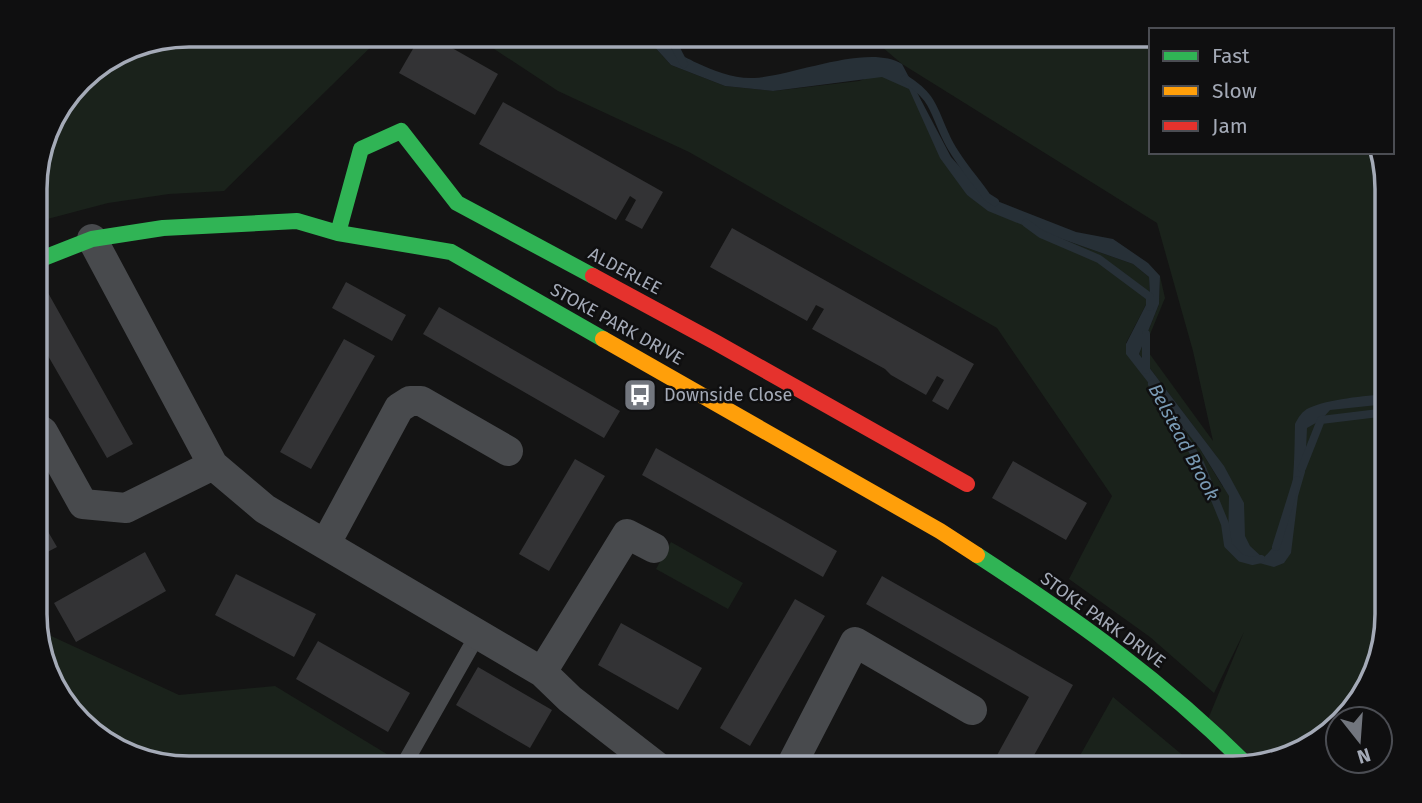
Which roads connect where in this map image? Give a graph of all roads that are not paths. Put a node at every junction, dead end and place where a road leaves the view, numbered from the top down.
1 (338, 233) junction
2 (92, 239) junction
3 (47, 257) edge
4 (47, 439) edge
5 (508, 451) dead end
6 (213, 465) junction
7 (967, 484) dead end
8 (326, 543) junction
9 (654, 548) dead end
10 (478, 634) junction
11 (542, 673) junction
12 (972, 710) dead end
13 (796, 755) edge
14 (1237, 755) edge
15 (408, 756) edge
16 (643, 756) edge

1 - 2 street, STOKE PARK DRIVE
1 - 7 street, ALDERLEE
1 - 14 street, STOKE PARK DRIVE
2 - 3 street, STOKE PARK DRIVE
2 - 6 street
4 - 6 street
5 - 8 street
6 - 8 street
8 - 10 street
9 - 11 street
10 - 11 street
10 - 15 lane
11 - 16 street
12 - 13 street

